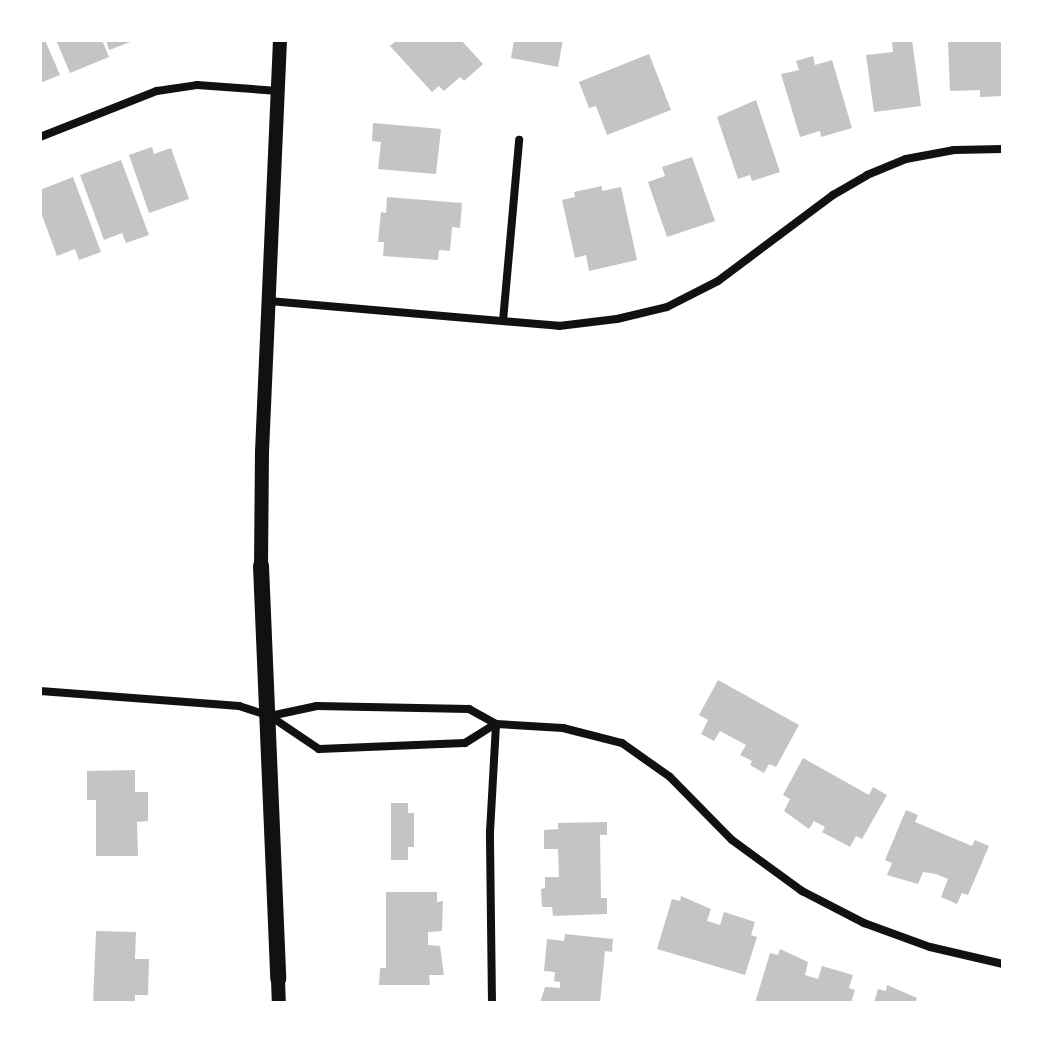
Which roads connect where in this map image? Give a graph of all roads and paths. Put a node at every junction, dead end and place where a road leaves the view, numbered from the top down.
1 (280, 40) edge
2 (278, 91) junction
3 (40, 137) edge
4 (519, 140) dead end
5 (1003, 149) edge
6 (269, 301) junction
7 (503, 321) junction
8 (261, 566) joint
9 (40, 691) edge
10 (270, 716) junction
11 (496, 724) junction
12 (1003, 964) edge
13 (278, 979) joint
14 (279, 1003) edge
15 (492, 1003) edge

1 - 2 street
2 - 3 street
2 - 6 street
4 - 7 street
5 - 7 street
6 - 7 street
6 - 8 street
8 - 10 main road
9 - 10 street
10 - 11 street
10 - 11 street
10 - 13 main road
11 - 12 street
11 - 15 street
13 - 14 street

